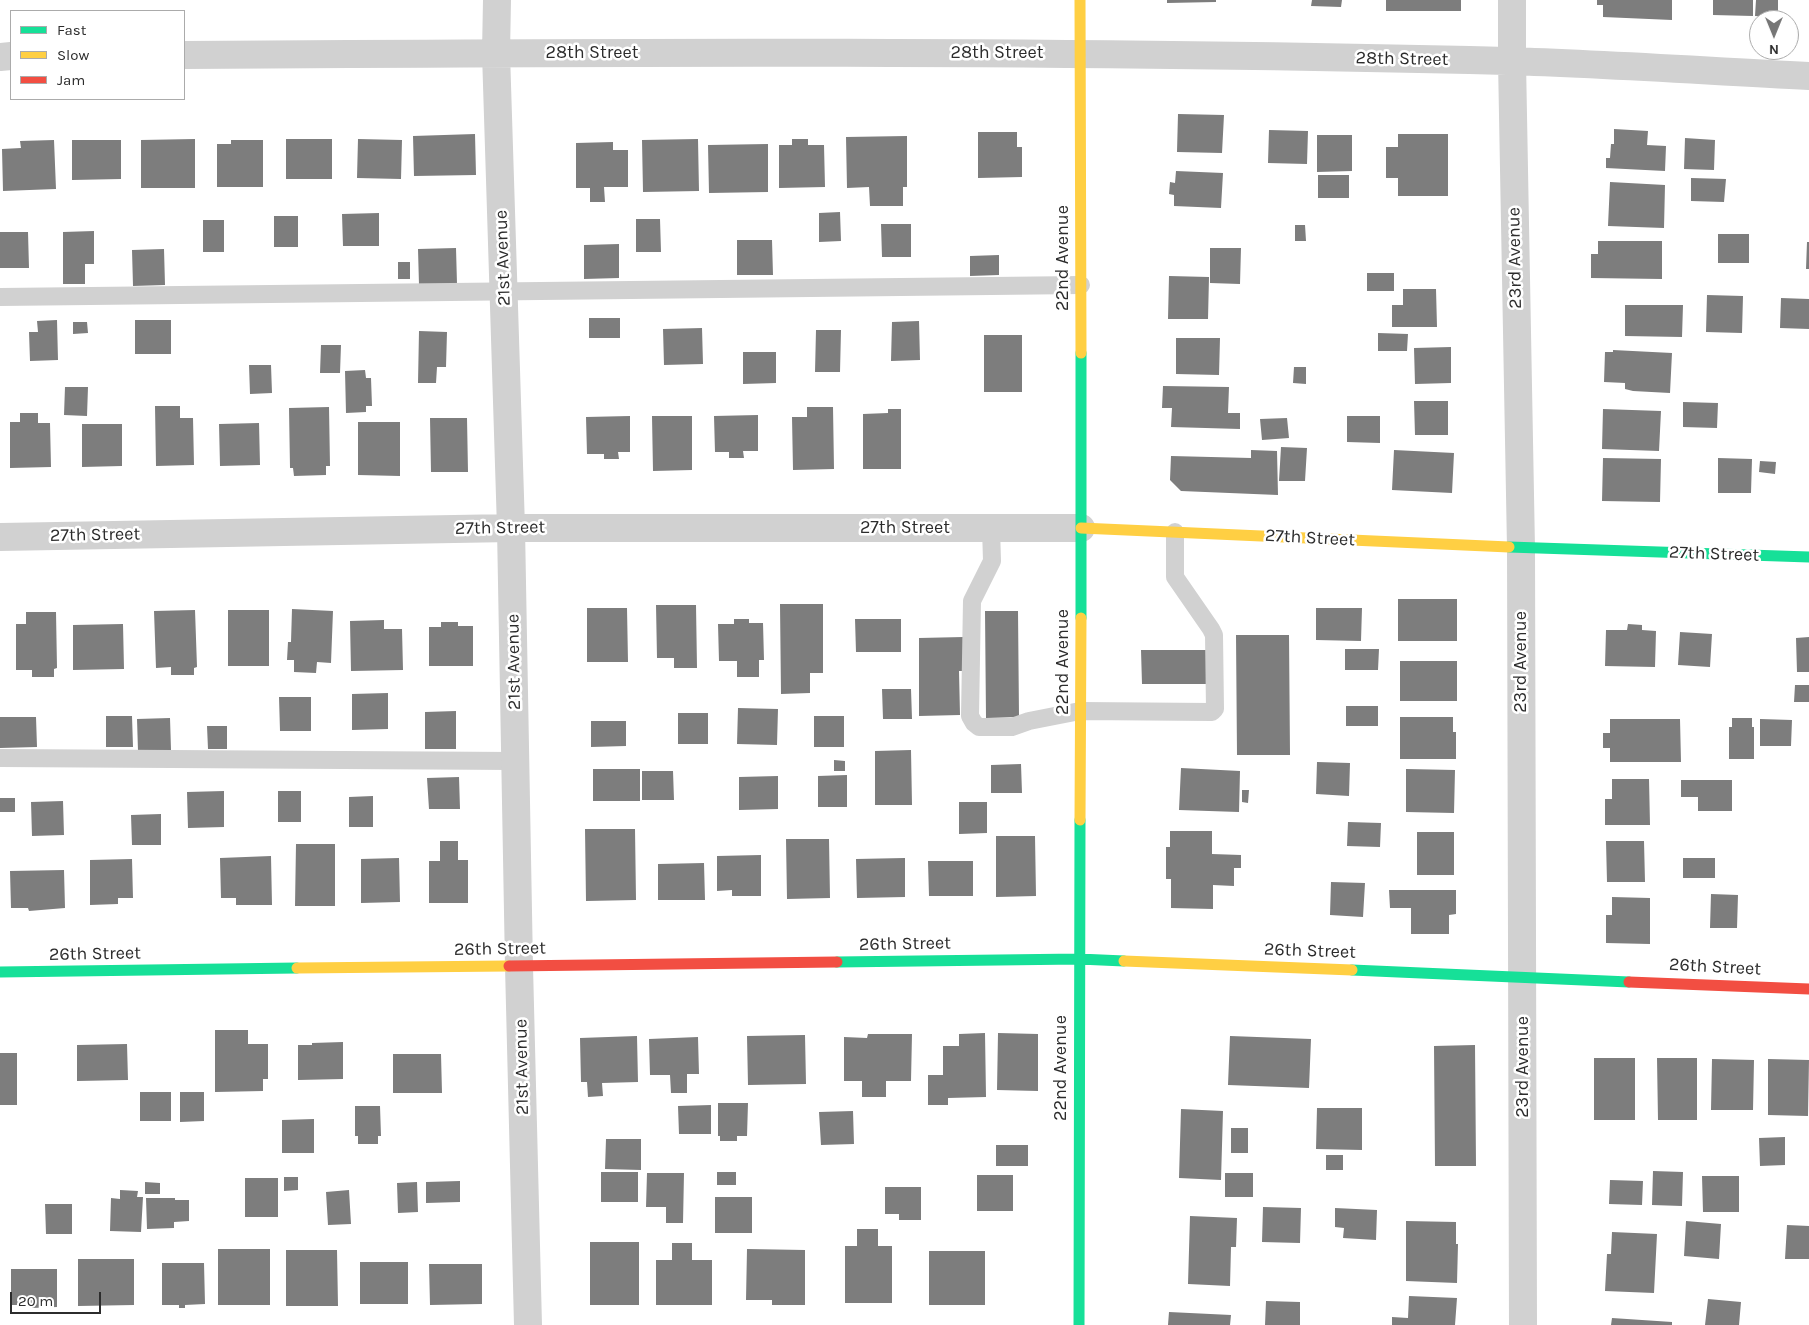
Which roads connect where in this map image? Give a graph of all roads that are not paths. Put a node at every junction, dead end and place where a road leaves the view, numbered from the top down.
1 (497, 0) edge
2 (1080, 0) edge
3 (1512, 0) edge
4 (496, 53) junction
5 (1080, 53) junction
6 (185, 55) edge
7 (1512, 62) junction
8 (1809, 76) edge
9 (1081, 285) junction
10 (504, 291) junction
11 (0, 297) edge
12 (511, 528) junction
13 (991, 528) junction
14 (1081, 528) junction
15 (1175, 532) junction
16 (0, 537) edge
17 (1521, 548) junction
18 (1809, 557) edge
19 (1080, 711) junction
20 (0, 758) edge
21 (515, 761) junction
22 (1079, 959) junction
23 (519, 966) junction
24 (0, 972) edge
25 (1523, 976) junction
26 (1809, 989) edge
27 (528, 1325) edge
28 (1079, 1325) edge
29 (1523, 1325) edge

1 - 4 street, 21st Avenue
2 - 5 street, 22nd Avenue
3 - 7 street, 23rd Avenue
4 - 5 street, 28th Street
4 - 6 street, 28th Street
4 - 10 street, 21st Avenue
5 - 7 street, 28th Street
5 - 9 street, 22nd Avenue
7 - 8 street, 28th Street
7 - 17 street, 23rd Avenue
9 - 10 lane
9 - 14 street, 22nd Avenue
10 - 11 lane
10 - 12 street, 21st Avenue
12 - 13 street, 27th Street
12 - 16 street, 27th Street
12 - 21 street, 21st Avenue
13 - 14 street, 27th Street
13 - 19 lane
14 - 15 street, 27th Street
14 - 19 street, 22nd Avenue
15 - 17 street, 27th Street
15 - 19 lane
17 - 18 street, 27th Street
17 - 25 street, 23rd Avenue
19 - 22 street, 22nd Avenue
20 - 21 lane
21 - 23 street, 21st Avenue
22 - 23 street, 26th Street
22 - 25 street, 26th Street
22 - 28 street, 22nd Avenue
23 - 24 street, 26th Street
23 - 27 street, 21st Avenue
25 - 26 street, 26th Street
25 - 29 street, 23rd Avenue

